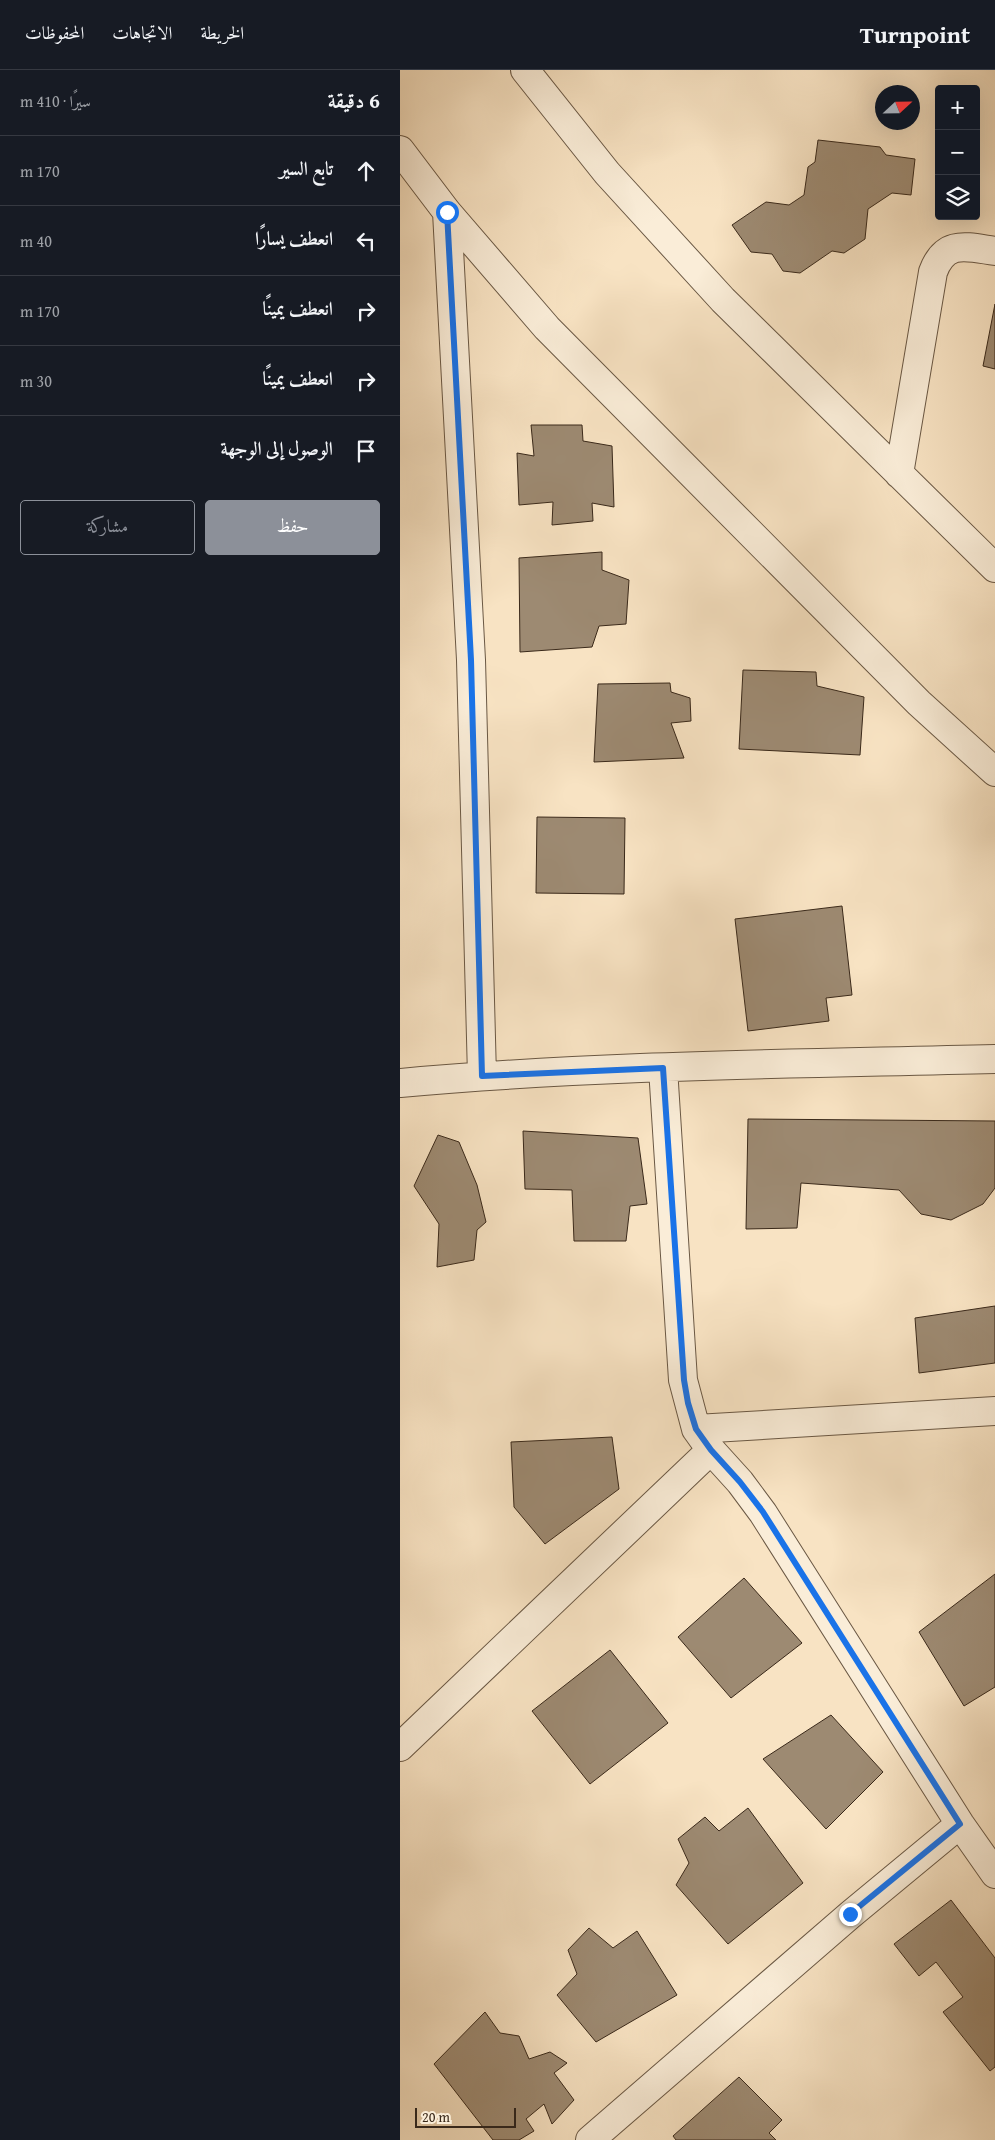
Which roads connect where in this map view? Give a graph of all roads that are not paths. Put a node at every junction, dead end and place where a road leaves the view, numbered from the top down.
1 (525, 70) edge
2 (400, 150) edge
3 (447, 212) junction
4 (995, 250) edge
5 (899, 474) junction
6 (995, 568) edge
7 (995, 772) edge
8 (995, 1059) edge
9 (663, 1068) junction
10 (482, 1076) junction
11 (400, 1084) edge
12 (995, 1411) edge
13 (704, 1440) junction
14 (400, 1747) edge
15 (960, 1824) junction
16 (995, 1874) edge
17 (590, 2140) edge

1 - 5 street
2 - 3 street
3 - 7 street
3 - 10 street
4 - 5 street
5 - 6 street
8 - 9 street
9 - 10 street
9 - 13 street
10 - 11 street
12 - 13 street
13 - 14 street
13 - 15 street
15 - 16 street
15 - 17 street

